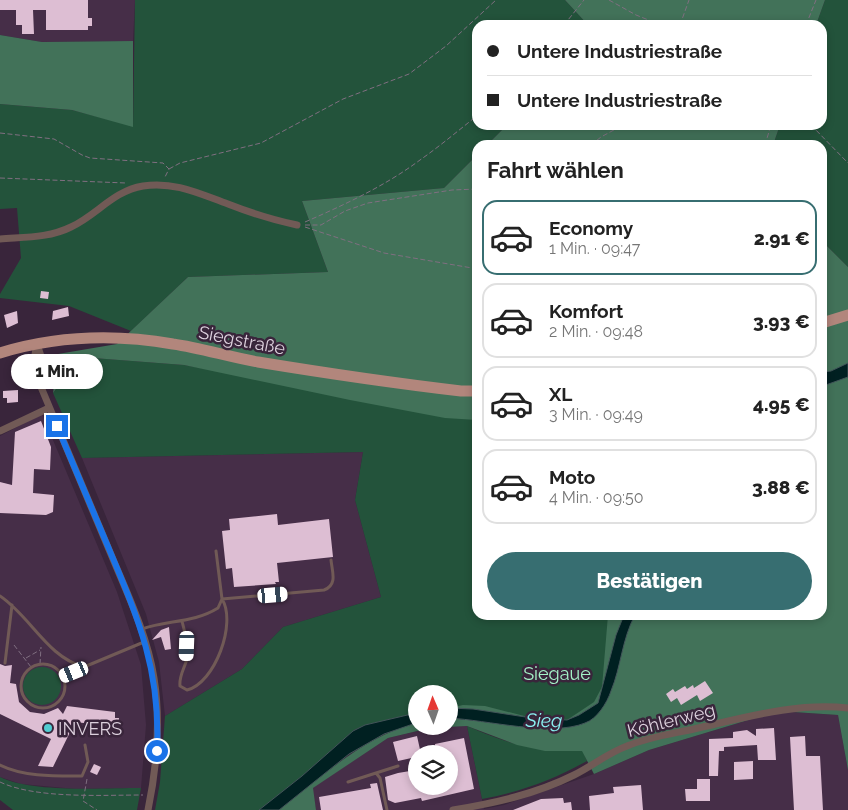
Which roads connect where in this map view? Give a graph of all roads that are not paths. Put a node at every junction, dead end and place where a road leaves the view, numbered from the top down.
1 (297, 225) road end
2 (0, 239) edge
3 (848, 315) edge
4 (827, 321) edge
5 (37, 344) junction
6 (0, 353) edge
7 (472, 391) edge
8 (49, 408) junction
9 (0, 431) edge
10 (216, 551) dead end
11 (331, 560) dead end
12 (0, 596) edge
13 (222, 599) junction
14 (12, 605) junction
15 (182, 621) junction
16 (142, 629) junction
17 (146, 641) junction
18 (5, 663) dead end
19 (84, 667) junction
20 (62, 676) junction
21 (848, 708) edge
22 (85, 745) dead end
23 (0, 765) edge
24 (398, 766) dead end
25 (376, 773) junction
26 (348, 782) dead end
27 (479, 808) edge
28 (148, 810) edge
29 (387, 810) edge
30 (453, 810) edge

1 - 2 street
3 - 4 main road
5 - 6 main road, Siegstraße
5 - 7 main road, Siegstraße
5 - 8 street
8 - 9 street
8 - 16 street
10 - 13 lane
11 - 13 lane
12 - 14 lane
13 - 15 lane
13 - 15 lane
14 - 18 lane
14 - 19 lane
15 - 16 lane
16 - 17 street
17 - 19 lane
17 - 28 street
19 - 20 lane
20 - 20 lane
21 - 27 street, Köhlerweg
22 - 23 lane
24 - 25 lane
25 - 26 lane
25 - 29 lane
27 - 30 street, Köhlerweg

